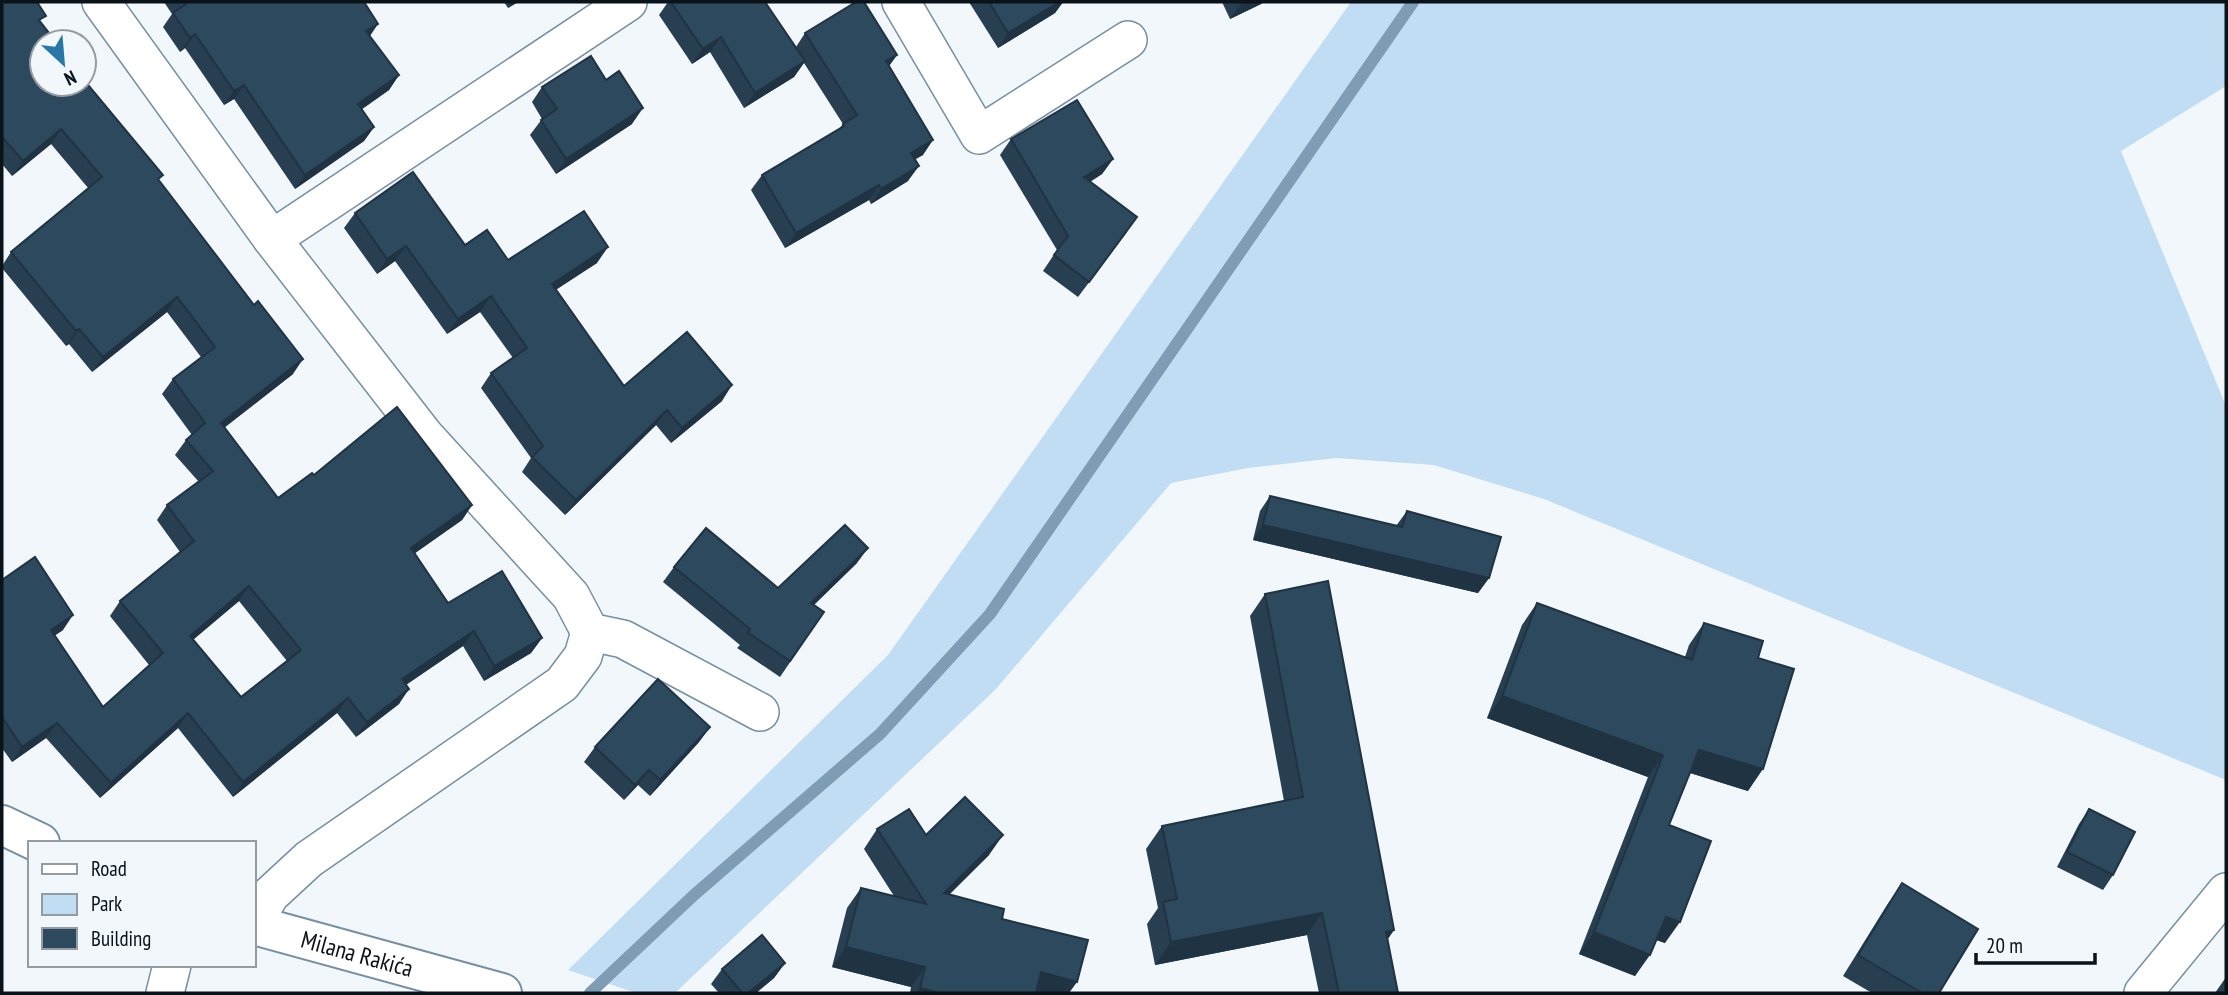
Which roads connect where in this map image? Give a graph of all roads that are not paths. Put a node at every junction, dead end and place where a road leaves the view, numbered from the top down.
1 (101, 2) edge
2 (628, 2) edge
3 (901, 2) edge
4 (1128, 40) dead end
5 (272, 239) junction
6 (590, 632) junction
7 (760, 712) dead end
8 (2, 825) edge
9 (36, 841) edge
10 (2226, 892) edge
11 (256, 920) edge
12 (256, 924) edge
13 (172, 967) edge
14 (165, 993) edge
15 (502, 993) edge
16 (2143, 993) edge

1 - 5 street
2 - 5 street
3 - 4 street
5 - 6 street
6 - 7 street
6 - 11 street
8 - 9 main road
10 - 16 street
12 - 15 main road, Milana Rakića
13 - 14 street

